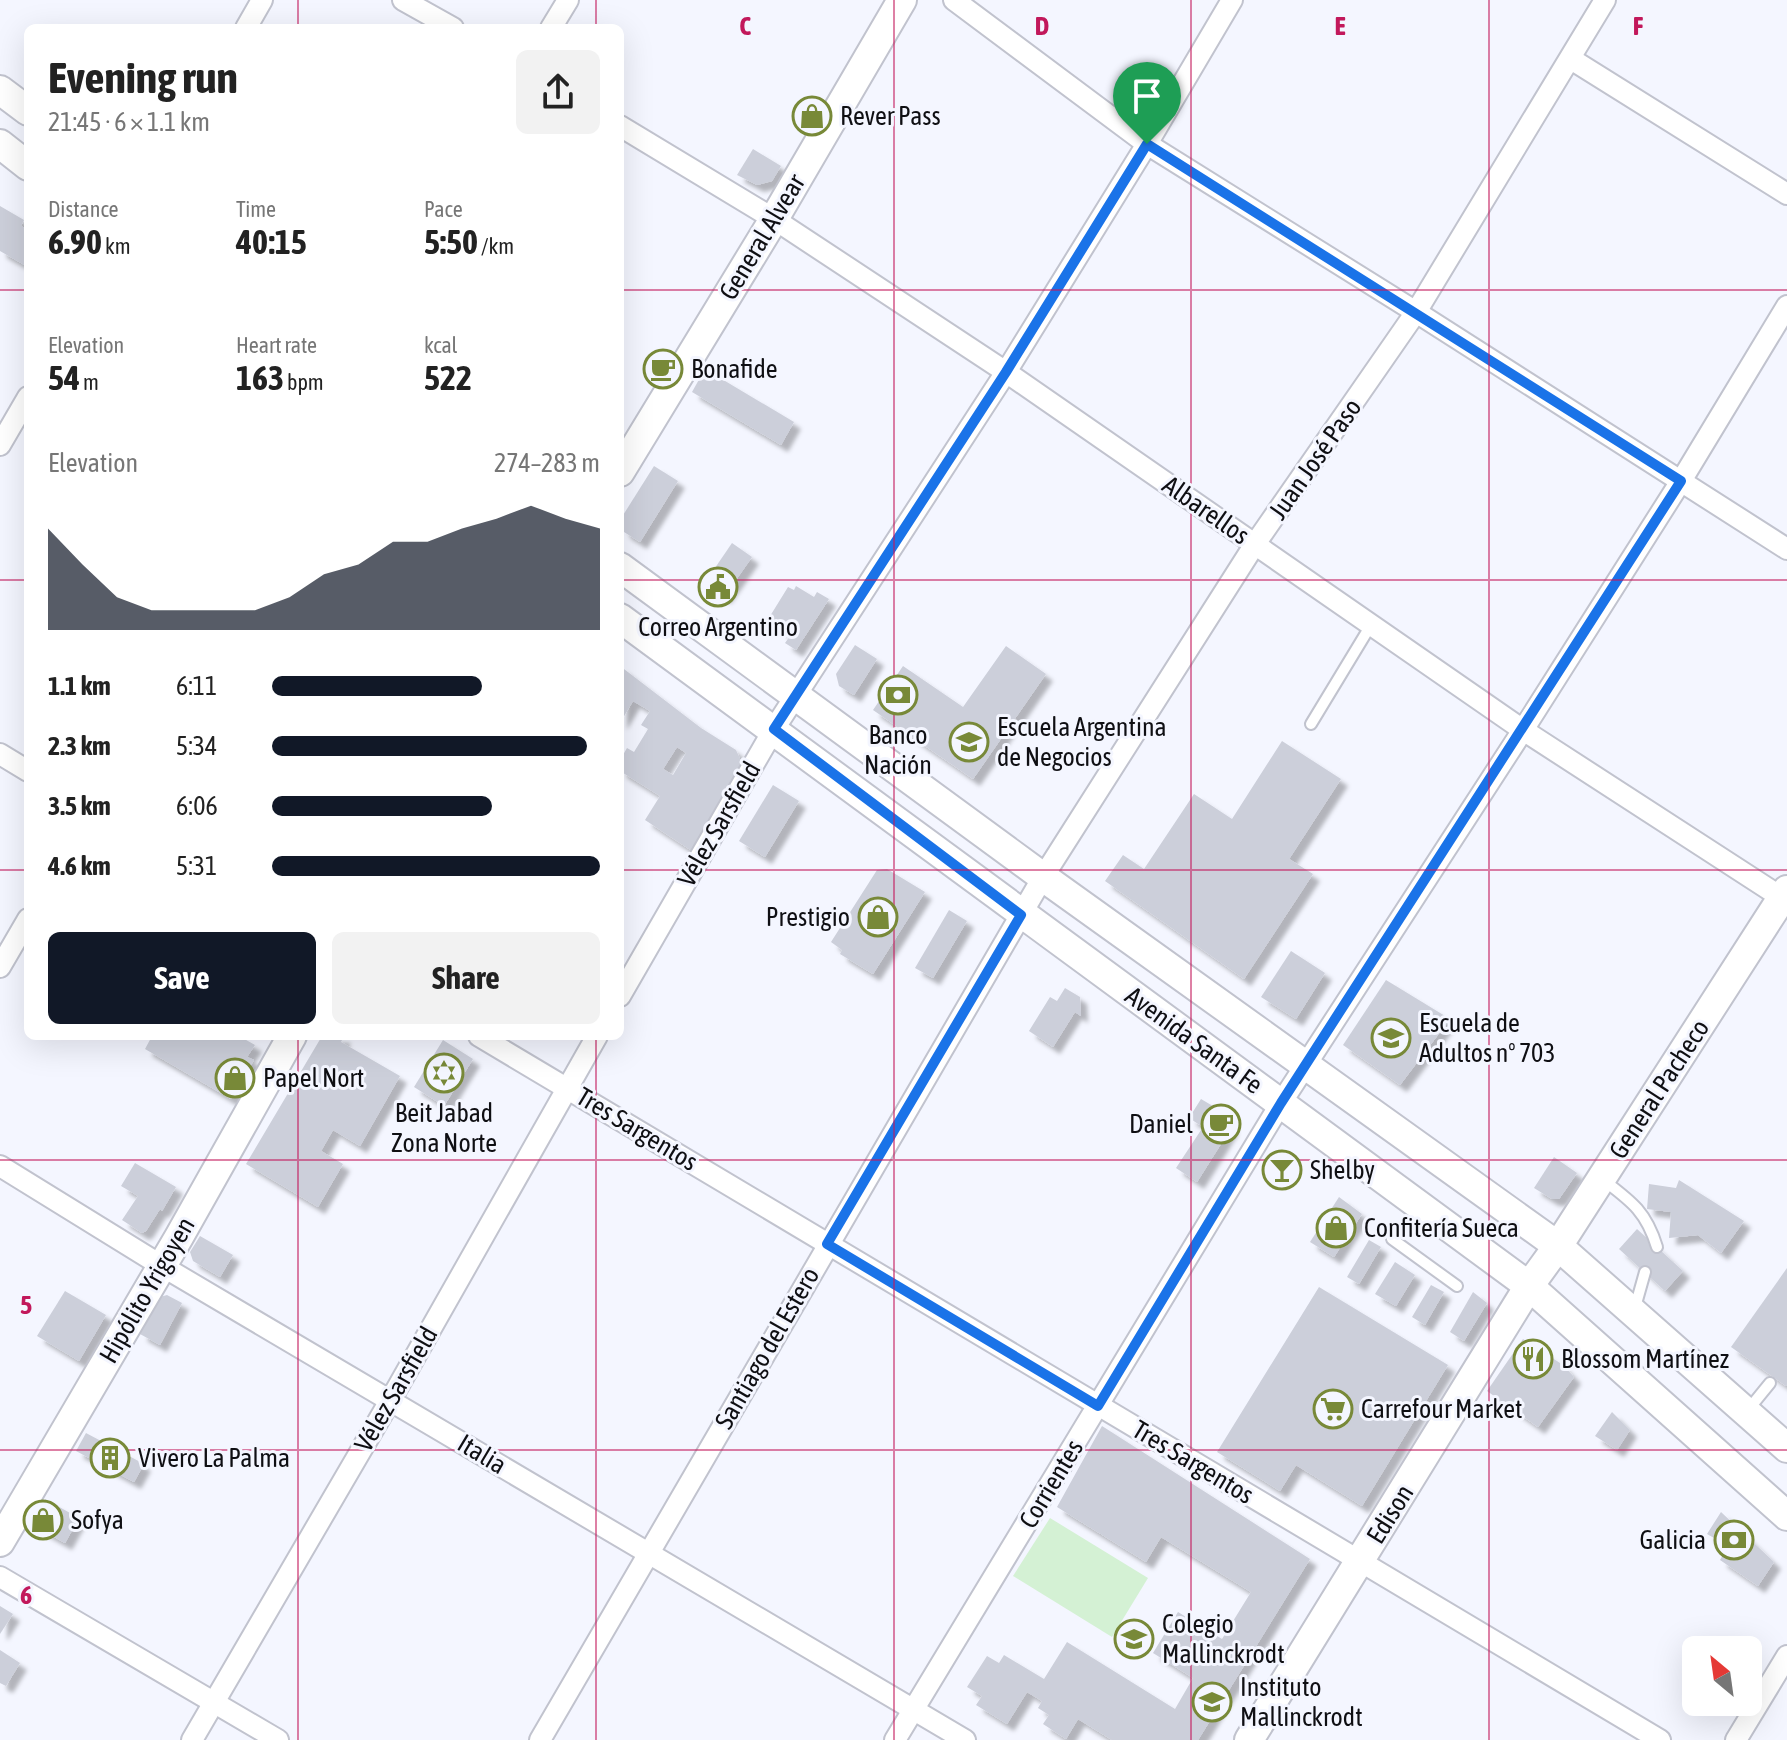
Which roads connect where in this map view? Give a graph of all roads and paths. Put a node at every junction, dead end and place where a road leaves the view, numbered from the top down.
1 (262, 0) edge
2 (403, 0) edge
3 (568, 0) edge
4 (902, 0) edge
5 (954, 0) edge
6 (1232, 0) edge
7 (1605, 0) edge
8 (248, 24) edge
9 (446, 24) edge
10 (553, 24) edge
11 (1571, 59) junction
12 (0, 90) edge
13 (24, 108) edge
14 (624, 128) edge
15 (0, 144) edge
16 (1147, 144) junction
17 (24, 163) edge
18 (1787, 194) edge
19 (774, 219) junction
20 (1787, 306) edge
21 (1416, 312) junction
22 (1006, 372) junction
23 (24, 404) edge
24 (0, 445) edge
25 (624, 465) edge
26 (1681, 481) junction
27 (1255, 544) junction
28 (1787, 549) edge
29 (624, 570) edge
30 (624, 621) edge
31 (1371, 625) junction
32 (796, 694) junction
33 (1311, 724) dead end
34 (774, 729) junction
35 (1523, 730) junction
36 (0, 754) edge
37 (24, 769) edge
38 (1043, 877) junction
39 (1785, 896) edge
40 (1021, 915) junction
41 (24, 926) edge
42 (0, 967) edge
43 (624, 989) edge
44 (290, 1040) edge
45 (486, 1040) edge
46 (595, 1040) edge
47 (1306, 1064) junction
48 (567, 1088) junction
49 (1281, 1103) junction
50 (0, 1166) edge
51 (1602, 1178) junction
52 (1392, 1239) dead end
53 (827, 1244) junction
54 (1558, 1246) junction
55 (1657, 1247) dead end
56 (162, 1266) junction
57 (1645, 1272) dead end
58 (1457, 1286) dead end
59 (1529, 1286) junction
60 (1634, 1312) junction
61 (1770, 1383) dead end
62 (391, 1399) junction
63 (1098, 1406) junction
64 (1746, 1412) junction
65 (1787, 1448) edge
66 (1787, 1516) edge
67 (0, 1542) edge
68 (649, 1552) junction
69 (1360, 1561) junction
70 (0, 1577) edge
71 (1787, 1656) edge
72 (215, 1703) junction
73 (913, 1709) junction
74 (192, 1740) edge
75 (278, 1740) edge
76 (540, 1740) edge
77 (895, 1740) edge
78 (965, 1740) edge
79 (1249, 1740) edge
80 (1660, 1740) edge
81 (1736, 1740) edge

1 - 8 street
2 - 9 street
3 - 10 street
4 - 19 main road, General Alvear
5 - 16 street
6 - 16 street, Vélez Sarsfield
7 - 11 street, Juan José Paso
11 - 18 street
11 - 21 street, Juan José Paso
12 - 13 main road
14 - 19 street, Albarellos
15 - 17 main road
16 - 21 street
16 - 22 street, Vélez Sarsfield
19 - 22 street, Albarellos
19 - 25 main road, General Alvear
20 - 26 street, Corrientes
21 - 26 street
21 - 27 street, Juan José Paso
22 - 27 street, Albarellos
22 - 32 street, Vélez Sarsfield
23 - 24 street
26 - 28 street
26 - 35 street, Corrientes
27 - 31 street, Albarellos
27 - 38 street, Juan José Paso
29 - 32 main road, Avenida Santa Fe
30 - 34 main road, Avenida Santa Fe
31 - 33 lane
31 - 35 street, Albarellos
32 - 34 street, Vélez Sarsfield
32 - 38 main road, Avenida Santa Fe
34 - 40 main road, Avenida Santa Fe
34 - 43 street, Vélez Sarsfield
35 - 39 street, Albarellos
35 - 47 street, Corrientes
36 - 37 street
38 - 40 street, Juan José Paso
38 - 47 main road, Avenida Santa Fe
39 - 51 main road, General Pacheco
40 - 49 main road, Avenida Santa Fe
40 - 53 street, Santiago del Estero
41 - 42 street
44 - 56 main road, Hipólito Yrigoyen
45 - 48 street, Tres Sargentos
46 - 48 street, Vélez Sarsfield
47 - 49 street, Corrientes
47 - 54 main road, Avenida Santa Fe
48 - 53 street, Tres Sargentos
48 - 62 street, Vélez Sarsfield
49 - 59 main road, Avenida Santa Fe
49 - 63 street, Corrientes
50 - 56 street, Italia
51 - 54 main road, General Pacheco
51 - 55 lane
52 - 58 lane
53 - 63 street, Tres Sargentos
53 - 68 street, Santiago del Estero
54 - 59 main road, General Pacheco
54 - 60 main road, Avenida Santa Fe
56 - 62 street, Italia
56 - 67 main road, Hipólito Yrigoyen
57 - 60 lane
59 - 66 main road, Avenida Santa Fe
59 - 69 main road, Edison
60 - 64 main road, Avenida Santa Fe
61 - 64 lane
62 - 68 street, Italia
62 - 72 street, Vélez Sarsfield
63 - 69 street, Tres Sargentos
63 - 73 street, Corrientes
64 - 65 main road, Avenida Santa Fe
68 - 73 street, Italia
68 - 76 street, Santiago del Estero
69 - 79 main road, Edison
69 - 80 street, Tres Sargentos
70 - 72 street
71 - 81 street
72 - 74 street, Vélez Sarsfield
72 - 75 street
73 - 77 street, Corrientes
73 - 78 street, Italia

